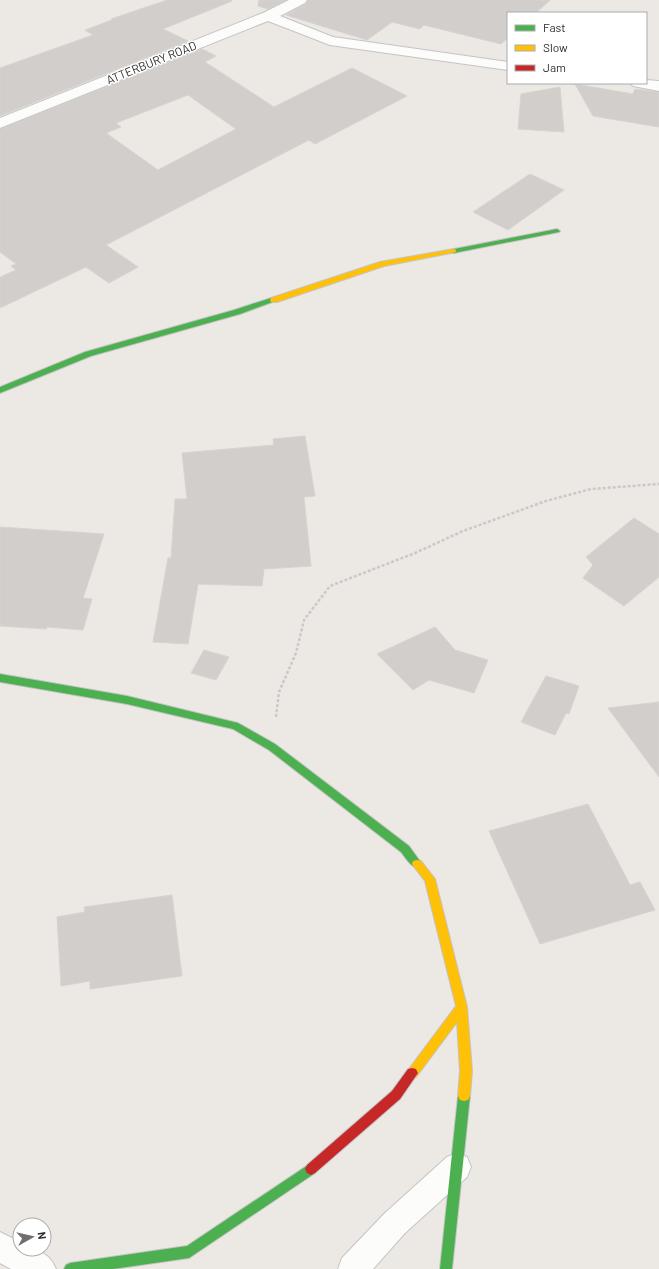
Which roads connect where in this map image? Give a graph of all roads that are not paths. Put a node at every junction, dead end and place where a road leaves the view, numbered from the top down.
1 (300, 0) edge
2 (268, 16) junction
3 (507, 66) edge
4 (645, 84) edge
5 (659, 86) edge
6 (0, 123) edge
7 (557, 231) dead end
8 (0, 390) edge
9 (0, 678) edge
10 (462, 1007) junction
11 (457, 1167) junction
12 (0, 1248) edge
13 (41, 1269) edge
14 (70, 1269) edge
15 (354, 1269) edge
16 (446, 1269) edge

1 - 2 street, ATTERBURY ROAD
2 - 3 street
2 - 6 street, ATTERBURY ROAD
4 - 5 street
7 - 8 street
9 - 10 street
10 - 11 street
10 - 14 street
11 - 15 street
11 - 16 street
12 - 13 street

